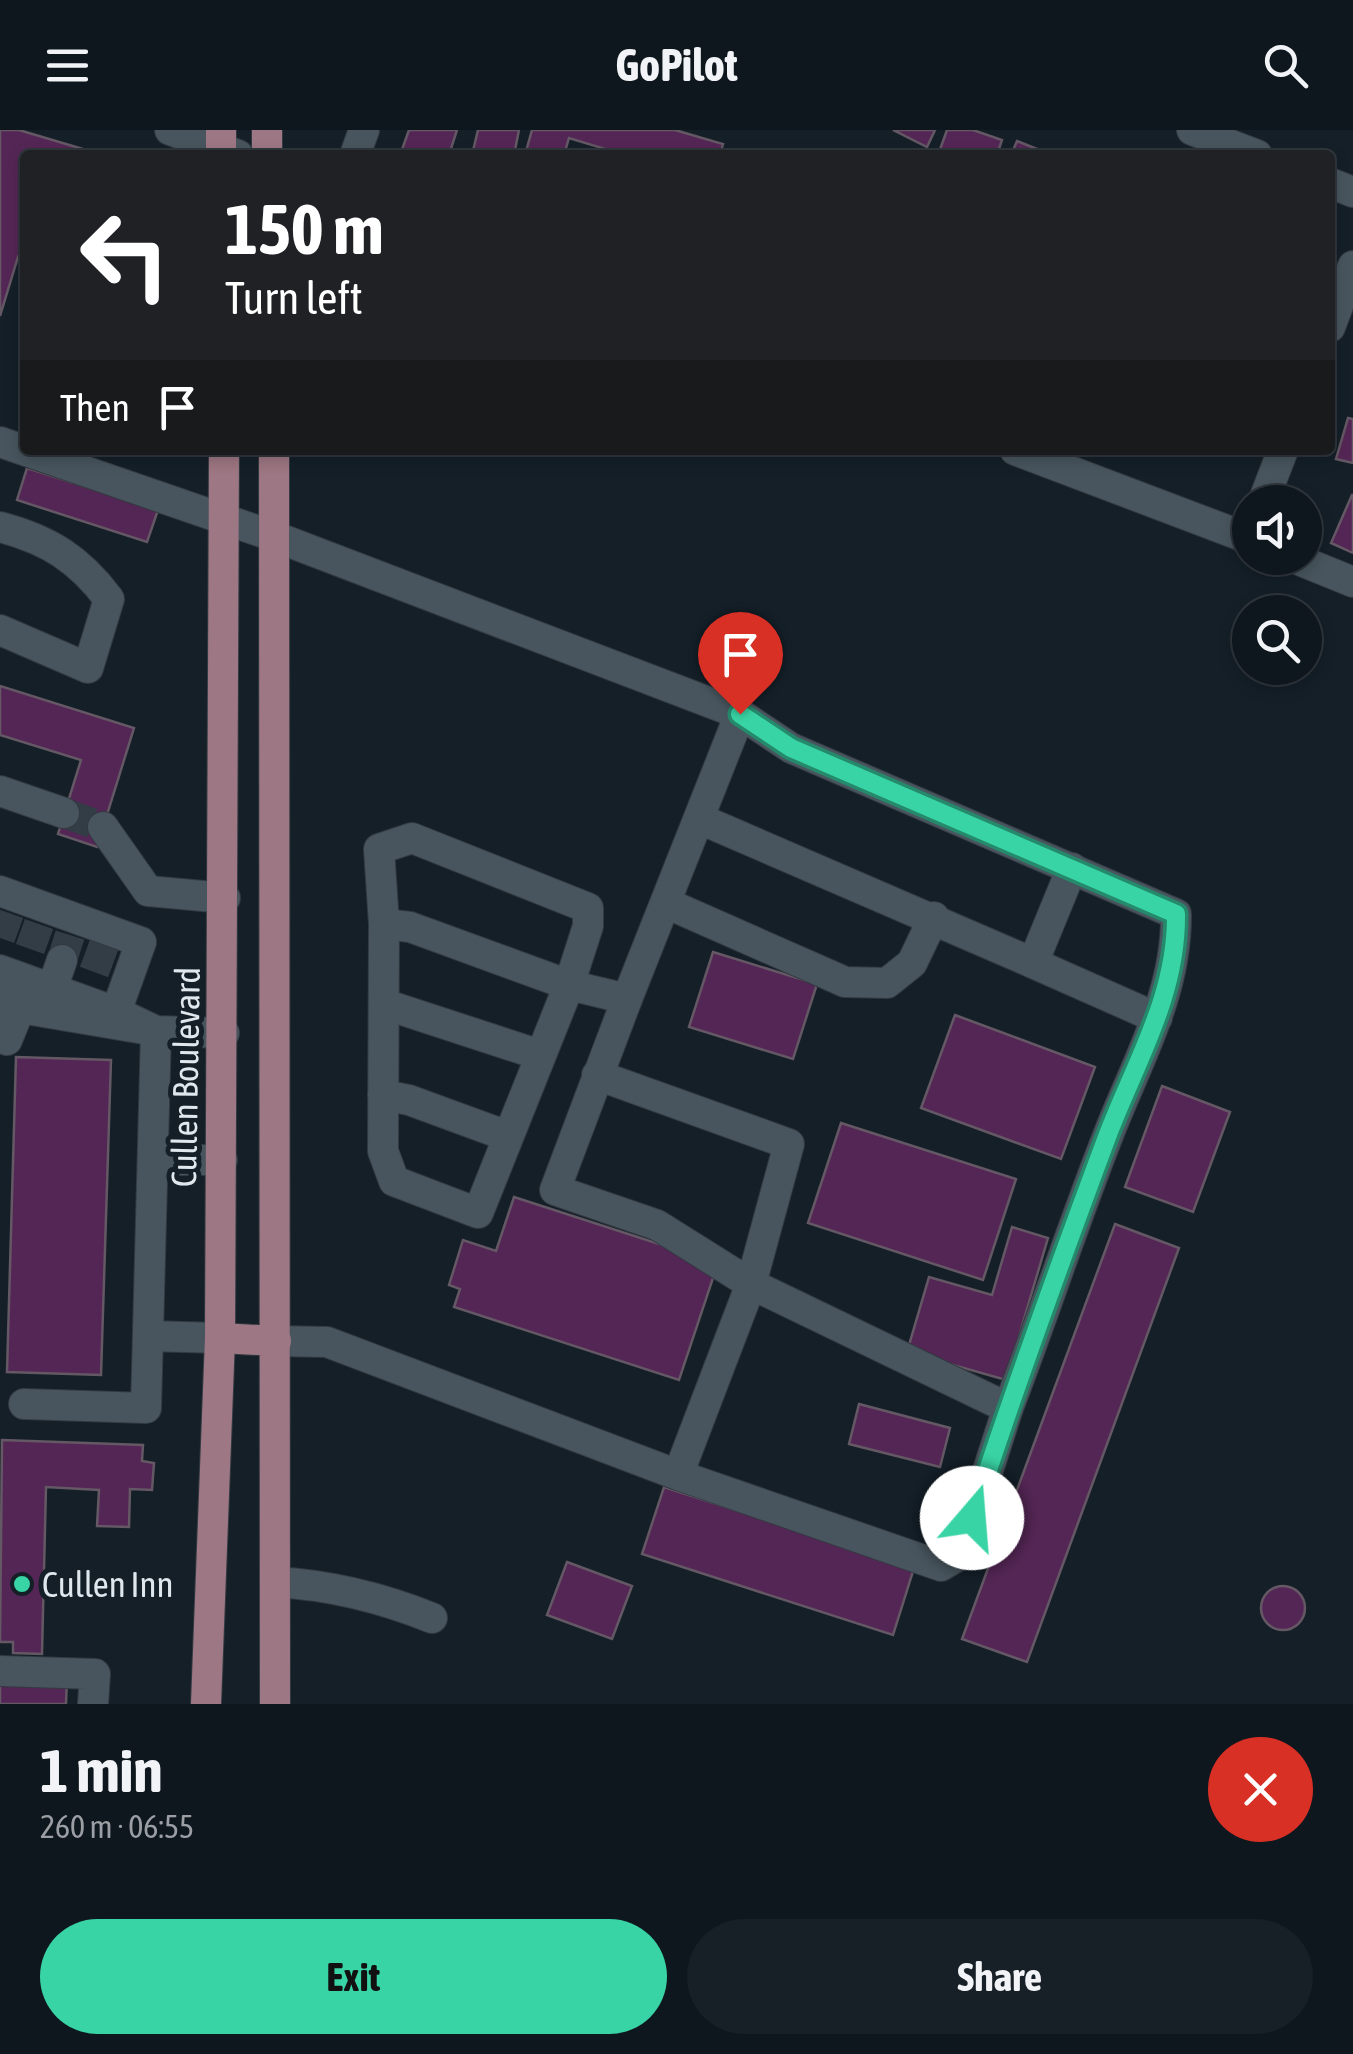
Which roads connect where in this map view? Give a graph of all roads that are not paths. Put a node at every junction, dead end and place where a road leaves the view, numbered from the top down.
1 (170, 130) edge
2 (1192, 130) edge
3 (225, 147) edge
4 (1244, 150) edge
5 (1353, 266) edge
6 (1335, 313) edge
7 (58, 455) edge
8 (224, 455) edge
9 (274, 455) edge
10 (1028, 455) edge
11 (1281, 455) edge
12 (99, 464) edge
13 (1270, 485) edge
14 (224, 520) junction
15 (0, 527) edge
16 (1232, 531) edge
17 (276, 537) junction
18 (1322, 569) edge
19 (1353, 582) edge
20 (0, 630) edge
21 (740, 714) junction
22 (0, 791) edge
23 (64, 813) tunnel mouth
24 (700, 818) junction
25 (103, 826) tunnel mouth
26 (1072, 868) junction
27 (225, 898) junction
28 (8, 900) edge
29 (666, 903) junction
30 (934, 917) junction
31 (384, 924) junction
32 (225, 929) junction
33 (274, 929) junction
34 (27, 945) edge
35 (65, 950) junction
36 (98, 962) junction
37 (1034, 962) junction
38 (569, 984) junction
39 (627, 999) junction
40 (10, 1004) edge
41 (384, 1004) junction
42 (116, 1012) junction
43 (1157, 1018) junction
44 (156, 1031) junction
45 (224, 1034) junction
46 (0, 1038) edge
47 (540, 1056) junction
48 (598, 1075) junction
49 (383, 1096) junction
50 (507, 1136) junction
51 (153, 1160) junction
52 (222, 1160) junction
53 (750, 1284) junction
54 (148, 1336) junction
55 (220, 1338) junction
56 (276, 1341) junction
57 (24, 1404) dead end
58 (1008, 1408) junction
59 (678, 1475) junction
60 (275, 1582) junction
61 (432, 1618) dead end
62 (0, 1671) edge
63 (94, 1704) edge
64 (206, 1704) edge
65 (275, 1704) edge

1 - 3 street
2 - 4 street
5 - 6 street
7 - 12 street
8 - 14 main road, Cullen Boulevard
9 - 17 main road
10 - 16 street
11 - 13 street
12 - 14 street
14 - 17 street
14 - 27 main road, Cullen Boulevard
15 - 20 street
17 - 21 street
17 - 33 main road
18 - 19 street
21 - 24 street
21 - 26 street
22 - 23 street
24 - 29 street
24 - 30 street
25 - 27 street
26 - 37 street
26 - 43 street
27 - 32 main road, Cullen Boulevard
28 - 34 street
29 - 30 street
29 - 39 street
30 - 37 street
31 - 38 street
31 - 38 street
31 - 41 street
32 - 33 main road
32 - 45 main road, Cullen Boulevard
33 - 56 main road
34 - 35 street
34 - 35 street
35 - 36 street
35 - 36 street
36 - 42 street
36 - 42 street
37 - 43 street
38 - 39 street
38 - 47 street
39 - 48 street
40 - 44 street
40 - 46 street
41 - 47 street
41 - 49 street
42 - 44 street
43 - 58 street
44 - 45 street
44 - 51 street
45 - 52 main road, Cullen Boulevard
47 - 50 street
48 - 53 street
48 - 53 street
49 - 50 street
49 - 50 street
51 - 52 street
51 - 54 street
52 - 55 main road, Cullen Boulevard
53 - 58 street
53 - 59 street
54 - 55 street
54 - 57 street
55 - 56 main road
55 - 64 main road, Cullen Boulevard
56 - 59 street
56 - 60 main road
58 - 59 street
60 - 61 street
60 - 65 main road
62 - 63 street

